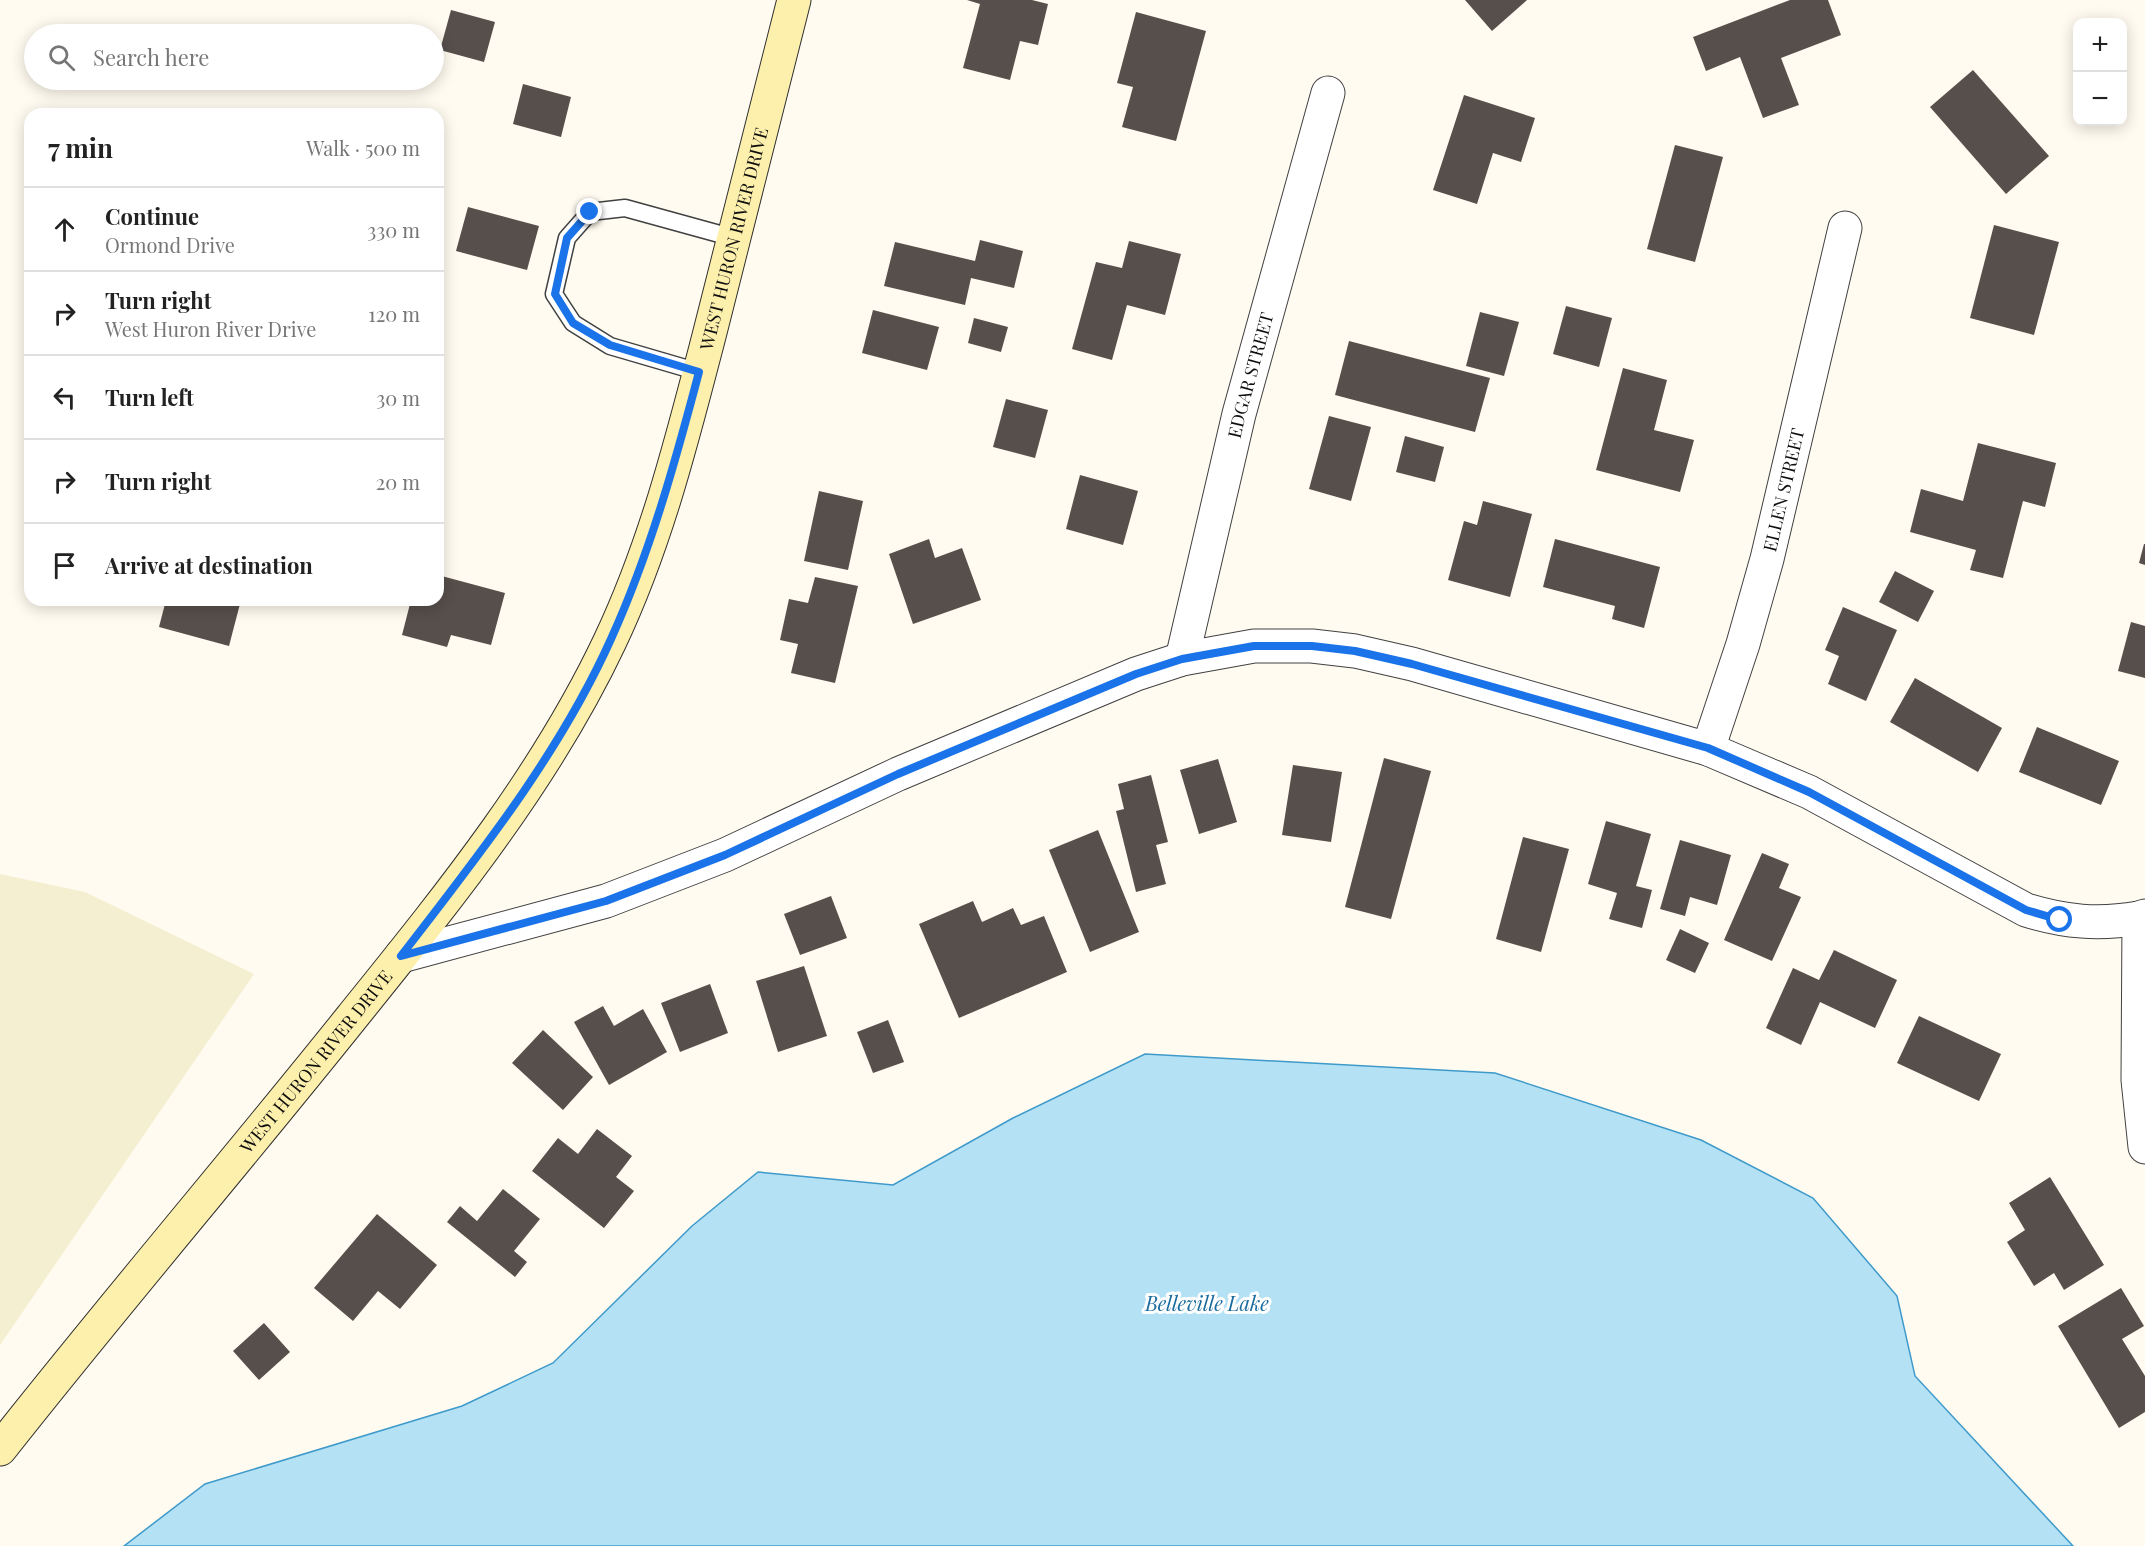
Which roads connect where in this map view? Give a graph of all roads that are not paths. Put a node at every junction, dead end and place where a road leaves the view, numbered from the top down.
1 (794, 0) edge
2 (1328, 93) dead end
3 (1845, 228) dead end
4 (734, 238) junction
5 (699, 372) junction
6 (1182, 659) junction
7 (1708, 748) junction
8 (2142, 917) edge
9 (401, 956) junction
10 (2145, 1147) edge
11 (0, 1449) edge

1 - 4 main road, WEST HURON RIVER DRIVE
2 - 6 street, EDGAR STREET
3 - 7 street, ELLEN STREET
4 - 5 main road, WEST HURON RIVER DRIVE
4 - 5 lane
5 - 9 main road, WEST HURON RIVER DRIVE
6 - 7 street
6 - 9 street
7 - 8 street
8 - 10 street
9 - 11 main road, WEST HURON RIVER DRIVE

